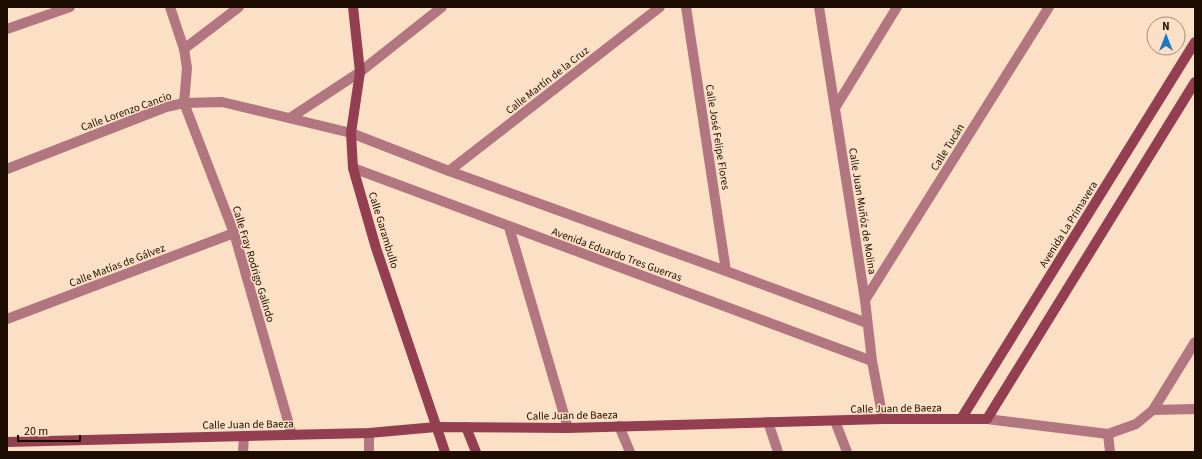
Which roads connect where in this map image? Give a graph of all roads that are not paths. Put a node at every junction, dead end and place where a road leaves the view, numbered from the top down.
1 (70, 7) edge
2 (170, 7) edge
3 (239, 7) edge
4 (353, 7) edge
5 (442, 7) edge
6 (660, 7) edge
7 (686, 7) edge
8 (819, 7) edge
9 (897, 7) edge
10 (1049, 7) edge
11 (7, 29) edge
12 (1195, 42) edge
13 (184, 49) junction
14 (360, 72) junction
15 (1195, 82) edge
16 (184, 103) junction
17 (835, 108) junction
18 (290, 118) junction
19 (351, 133) junction
20 (353, 168) junction
21 (7, 169) edge
22 (449, 171) junction
23 (509, 227) junction
24 (234, 233) junction
25 (726, 271) junction
26 (865, 300) junction
27 (7, 319) edge
28 (868, 324) junction
29 (1195, 342) edge
30 (872, 361) junction
31 (1195, 409) edge
32 (1154, 410) junction
33 (883, 419) junction
34 (961, 419) junction
35 (987, 419) junction
36 (835, 421) junction
37 (768, 422) junction
38 (619, 426) junction
39 (436, 427) junction
40 (466, 427) junction
41 (568, 428) junction
42 (369, 433) junction
43 (1108, 434) junction
44 (292, 435) junction
45 (244, 436) junction
46 (7, 442) edge
47 (243, 452) edge
48 (369, 452) edge
49 (445, 452) edge
50 (476, 452) edge
51 (630, 452) edge
52 (778, 452) edge
53 (846, 452) edge
54 (1110, 452) edge

1 - 11 street
2 - 13 street
3 - 13 street
4 - 14 street, Calle Garambullo
5 - 14 street
6 - 22 street, Calle Martín de la Cruz
7 - 25 street, Calle José Felipe Flores
8 - 17 street, Calle Juan Muñóz de Molina
9 - 17 street
10 - 26 street, Calle Tucán
12 - 34 street, Avenida La Primavera
13 - 16 street
14 - 18 street
14 - 19 street, Calle Garambullo
15 - 35 street
16 - 18 street, Calle Lorenzo Cancio
16 - 21 street, Calle Lorenzo Cancio
16 - 24 street, Calle Fray Rodrigo Galindo
17 - 26 street, Calle Juan Muñóz de Molina
18 - 19 street, Calle Lorenzo Cancio
19 - 20 street, Calle Garambullo
19 - 22 street, Avenida Eduardo Tres Guerras
20 - 23 street, Avenida Eduardo Tres Guerras
20 - 39 street, Calle Garambullo
22 - 25 street, Avenida Eduardo Tres Guerras
23 - 30 street, Avenida Eduardo Tres Guerras
23 - 41 street
24 - 27 street, Calle Matías de Gálvez
24 - 44 street, Calle Fray Rodrigo Galindo
25 - 28 street, Avenida Eduardo Tres Guerras
26 - 28 street, Calle Juan Muñóz de Molina
28 - 30 street, Calle Juan Muñóz de Molina
29 - 32 street
30 - 33 street, Calle Juan Muñóz de Molina
31 - 32 street
32 - 43 street, Calle Juan de Baeza
33 - 34 street, Calle Juan de Baeza
33 - 36 street, Calle Juan de Baeza
34 - 35 street, Calle Juan de Baeza
35 - 43 street, Calle Juan de Baeza
36 - 37 street, Calle Juan de Baeza
36 - 53 street
37 - 38 street, Calle Juan de Baeza
37 - 52 street
38 - 41 street, Calle Juan de Baeza
38 - 51 street
39 - 40 street, Calle Juan de Baeza
39 - 42 street, Calle Juan de Baeza
39 - 49 street, Calle Garambullo
40 - 41 street, Calle Juan de Baeza
40 - 50 street
42 - 44 street, Calle Juan de Baeza
42 - 48 street
43 - 54 street
44 - 45 street, Calle Juan de Baeza
45 - 46 street, Calle Juan de Baeza
45 - 47 street

